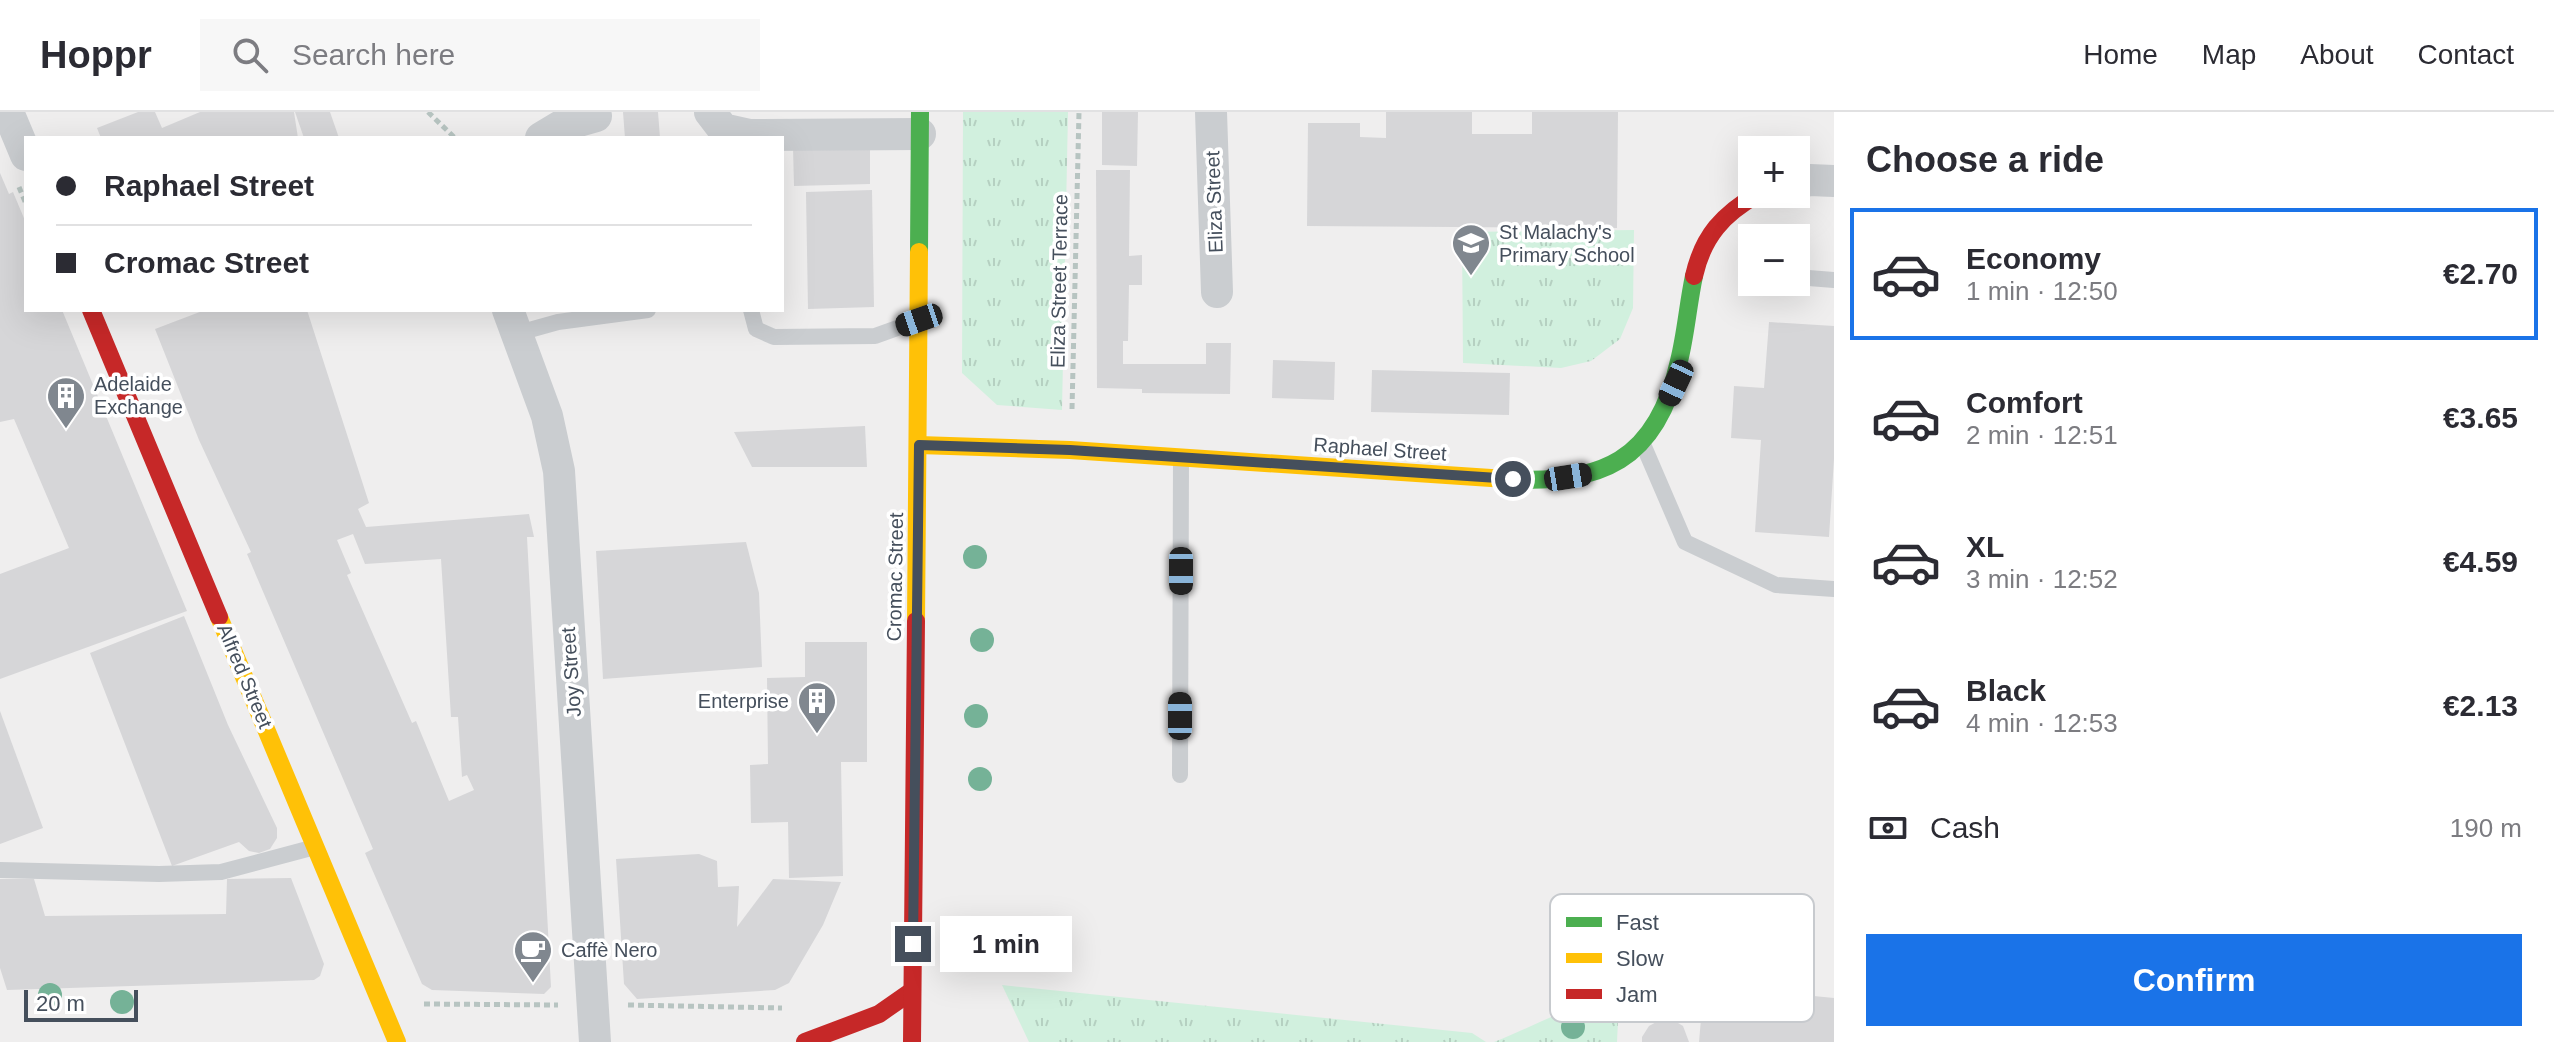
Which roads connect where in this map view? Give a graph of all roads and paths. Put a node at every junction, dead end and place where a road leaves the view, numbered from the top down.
1 (8, 112) edge
2 (428, 112) edge
3 (710, 112) edge
4 (1079, 112) edge
5 (1211, 112) edge
6 (596, 116) dead end
7 (920, 123) edge
8 (453, 136) edge
9 (544, 136) edge
10 (24, 150) edge
11 (1810, 180) edge
12 (1834, 181) edge
13 (1738, 205) edge
14 (1810, 278) edge
15 (1834, 280) edge
16 (1217, 292) dead end
17 (92, 312) edge
18 (633, 312) edge
19 (752, 312) edge
20 (919, 320) junction
21 (511, 322) edge
22 (1642, 441) junction
23 (919, 445) junction
24 (1070, 450) junction
25 (1181, 457) junction
26 (1834, 589) edge
27 (1180, 775) dead end
28 (317, 847) junction
29 (0, 870) edge
30 (912, 991) junction
31 (417, 1004) dead end
32 (571, 1005) dead end
33 (615, 1005) dead end
34 (793, 1008) dead end
35 (397, 1042) edge
36 (595, 1042) edge
37 (805, 1042) edge
38 (912, 1042) edge

1 - 10 street
2 - 8 path
3 - 7 street
4 - 24 path, Eliza Street Terrace
5 - 16 street, Eliza Street
6 - 9 street
7 - 20 street, Cromac Street
11 - 12 street
13 - 22 street, Raphael Street
14 - 15 lane
17 - 28 street, Alfred Street
18 - 21 lane
19 - 20 lane
20 - 23 street, Cromac Street
21 - 36 street, Joy Street
22 - 25 street, Raphael Street
22 - 26 lane
23 - 24 street, Raphael Street
23 - 30 street, Cromac Street
24 - 25 street, Raphael Street
25 - 27 lane
28 - 29 lane
28 - 35 street, Alfred Street
30 - 37 street
30 - 38 street, Cromac Street
31 - 32 path
33 - 34 path

